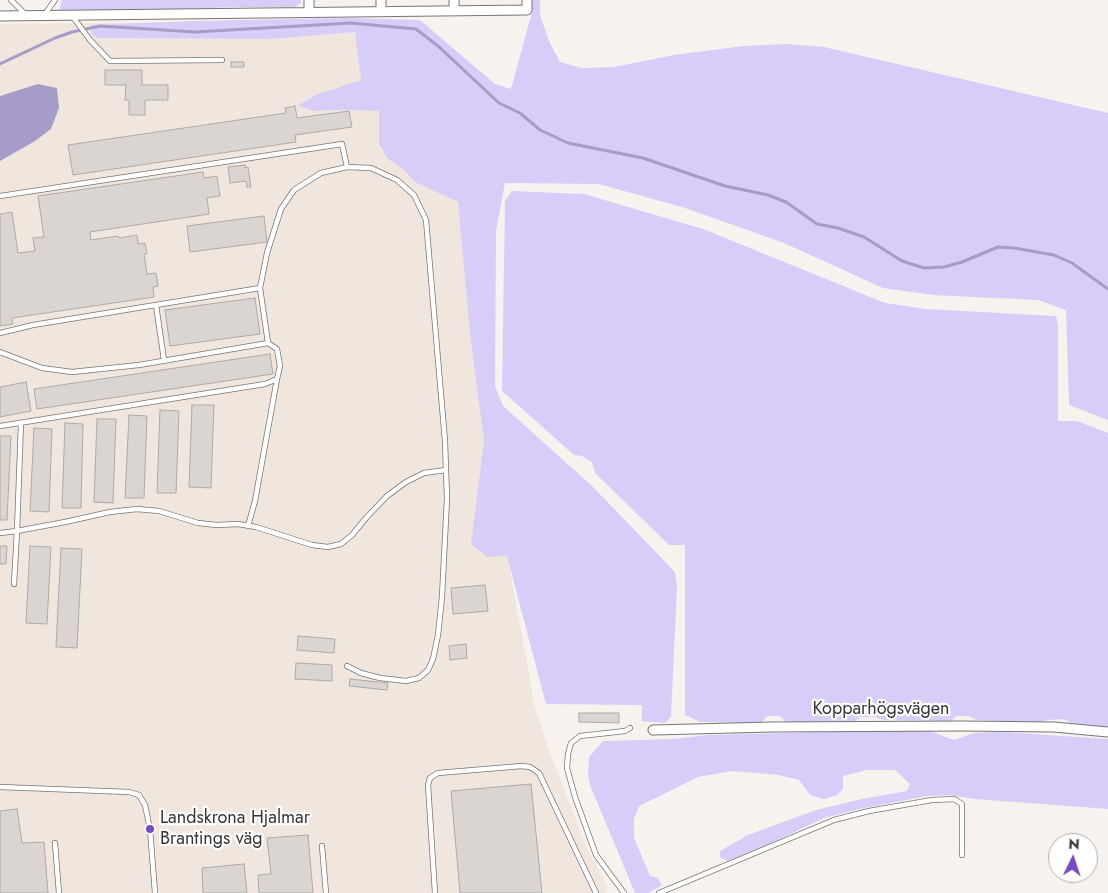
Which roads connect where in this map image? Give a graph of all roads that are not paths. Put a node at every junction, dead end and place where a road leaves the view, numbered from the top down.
1 (11, 0) edge
2 (55, 0) edge
3 (309, 0) edge
4 (381, 0) edge
5 (454, 0) edge
6 (527, 0) edge
7 (454, 11) junction
8 (309, 12) junction
9 (381, 12) junction
10 (73, 15) junction
11 (0, 16) edge
12 (27, 16) junction
13 (44, 16) junction
14 (222, 60) dead end
15 (347, 168) junction
16 (0, 196) edge
17 (260, 288) junction
18 (156, 305) junction
19 (0, 333) edge
20 (268, 344) junction
21 (0, 352) edge
22 (164, 360) junction
23 (277, 379) junction
24 (21, 422) junction
25 (0, 426) edge
26 (446, 470) junction
27 (248, 526) junction
28 (16, 530) junction
29 (0, 532) edge
30 (14, 584) dead end
31 (347, 666) dead end
32 (630, 728) dead end
33 (654, 730) dead end
34 (1108, 732) edge
35 (0, 787) edge
36 (55, 843) dead end
37 (322, 846) dead end
38 (962, 855) dead end
39 (59, 893) edge
40 (155, 893) edge
41 (326, 893) edge
42 (435, 893) edge
43 (595, 893) edge
44 (624, 893) edge
45 (658, 893) edge

1 - 12 lane
2 - 13 lane
3 - 8 street
4 - 9 street
5 - 7 street
6 - 7 street
7 - 9 street
8 - 9 street
8 - 10 street
10 - 13 street
10 - 14 lane
11 - 12 street
12 - 13 street
15 - 16 lane
15 - 17 lane
15 - 26 lane
17 - 18 lane
17 - 20 lane
18 - 19 lane
18 - 22 lane
20 - 22 lane
20 - 23 lane
21 - 22 lane
23 - 24 lane
23 - 27 lane
24 - 25 lane
24 - 28 lane
26 - 27 lane
26 - 31 lane
27 - 28 lane
28 - 29 lane
28 - 30 lane
32 - 44 lane
33 - 34 street, Kopparhögsvägen
35 - 40 lane
36 - 39 lane
37 - 41 lane
38 - 45 lane
42 - 43 lane

